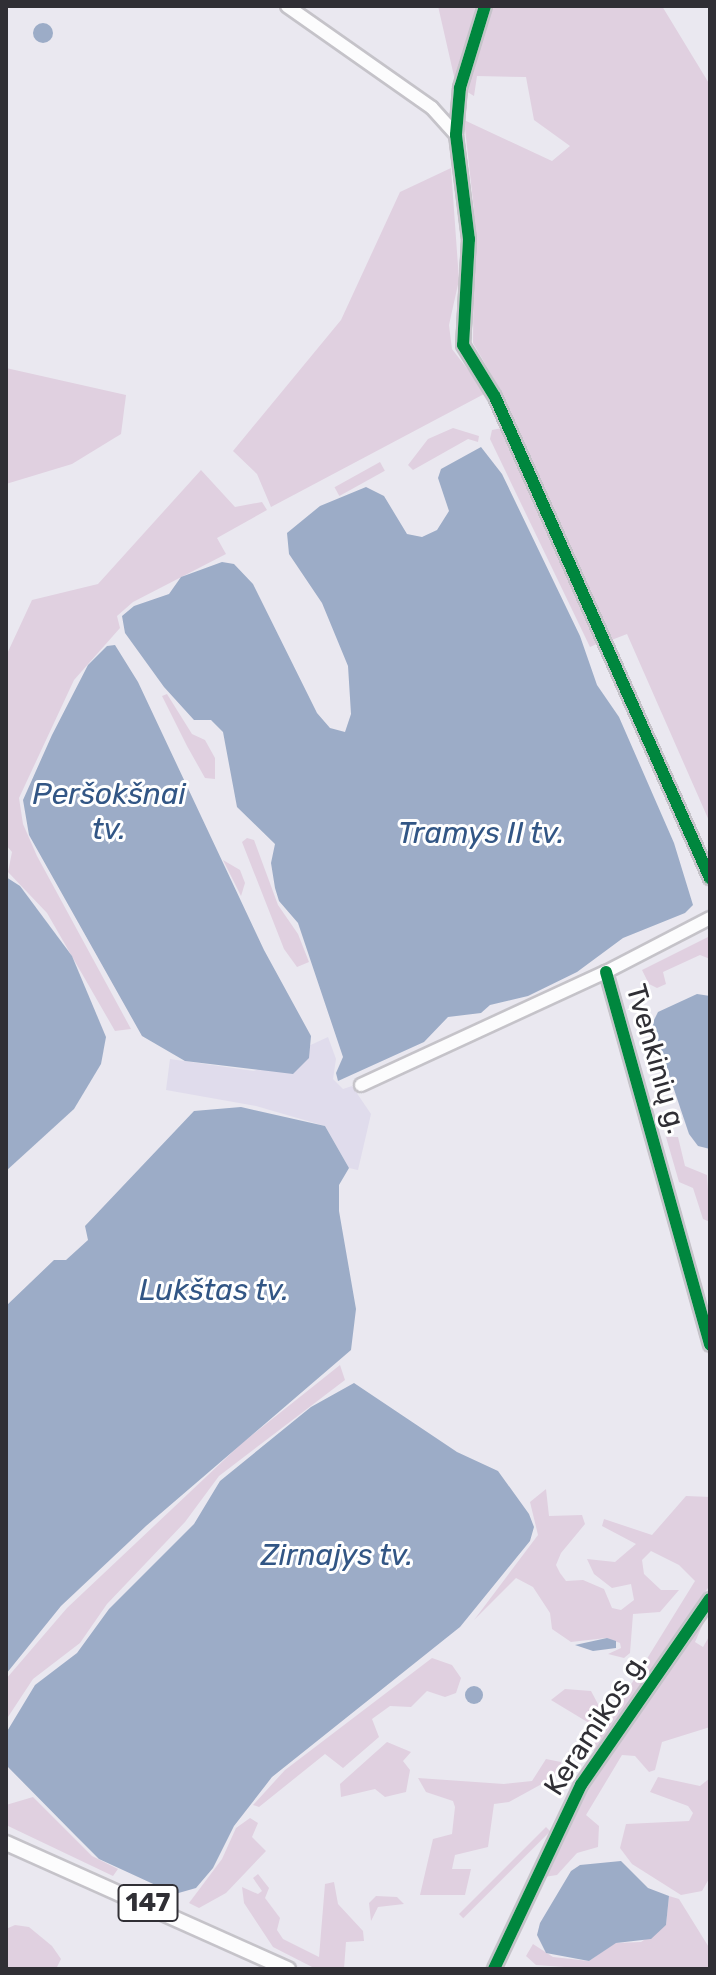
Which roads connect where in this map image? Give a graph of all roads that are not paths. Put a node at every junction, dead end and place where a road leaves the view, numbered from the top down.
1 (287, 6) edge
2 (485, 6) edge
3 (456, 135) junction
4 (710, 878) edge
5 (710, 918) edge
6 (606, 972) junction
7 (361, 1085) dead end
8 (710, 1345) edge
9 (710, 1599) edge
10 (6, 1843) edge
11 (288, 1969) edge
12 (494, 1969) edge

1 - 3 street
2 - 3 street
3 - 4 street
5 - 6 street
6 - 7 street
6 - 8 street, Tvenkinių g.
9 - 12 street, Keramikos g.
10 - 11 main road, 147

